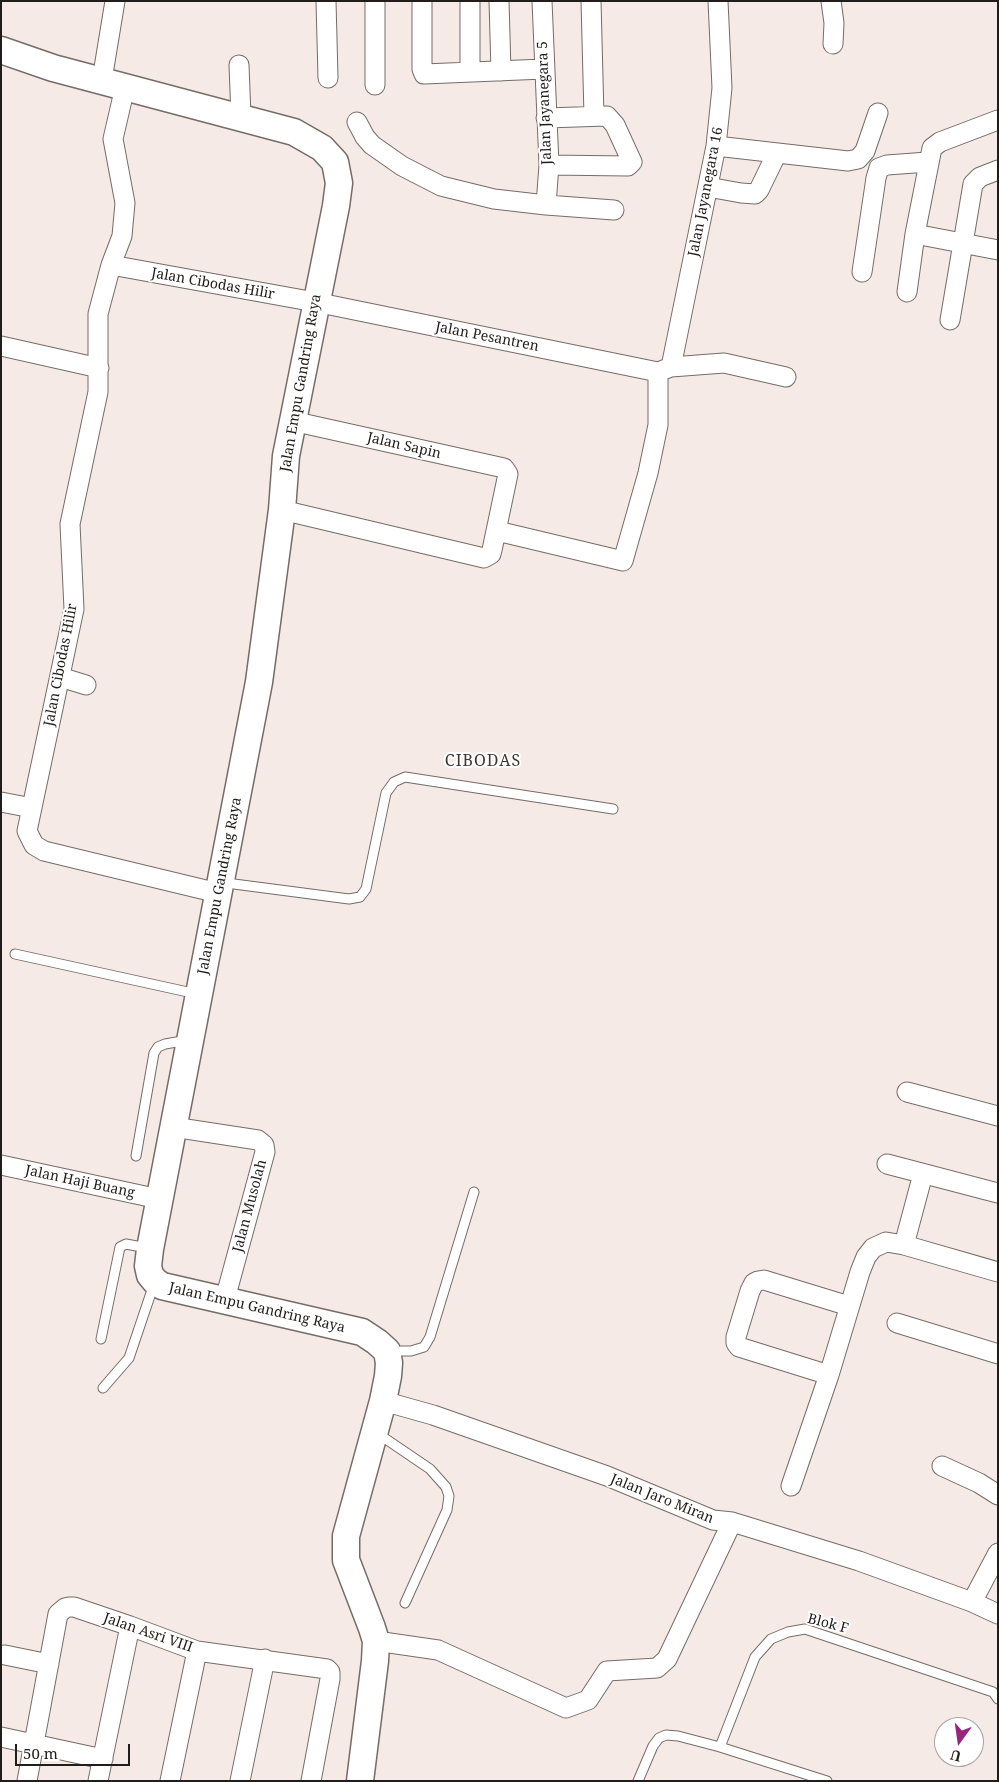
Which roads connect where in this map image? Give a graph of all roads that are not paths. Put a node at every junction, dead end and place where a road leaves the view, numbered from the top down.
1 (114, 1) edge
2 (326, 1) edge
3 (375, 1) edge
4 (422, 1) edge
5 (470, 1) edge
6 (499, 1) edge
7 (542, 1) edge
8 (591, 1) edge
9 (718, 1) edge
10 (831, 1) edge
11 (833, 44) dead end
12 (1, 50) edge
13 (239, 65) dead end
14 (544, 69) junction
15 (501, 71) junction
16 (470, 72) junction
17 (328, 78) dead end
18 (114, 84) junction
19 (375, 85) dead end
20 (878, 112) dead end
21 (594, 116) junction
22 (241, 117) junction
23 (546, 118) junction
24 (998, 120) edge
25 (357, 122) dead end
26 (716, 146) junction
27 (777, 153) junction
28 (928, 162) junction
29 (549, 166) junction
30 (998, 170) edge
31 (708, 186) junction
32 (546, 205) junction
33 (614, 210) dead end
34 (915, 234) junction
35 (962, 242) junction
36 (998, 250) edge
37 (112, 265) junction
38 (862, 272) dead end
39 (907, 292) dead end
40 (316, 302) junction
41 (950, 320) dead end
42 (1, 346) edge
43 (99, 368) junction
44 (665, 369) junction
45 (786, 377) dead end
46 (292, 421) junction
47 (282, 510) junction
48 (497, 531) junction
49 (60, 677) junction
50 (86, 685) dead end
51 (1, 802) edge
52 (32, 808) junction
53 (612, 809) dead end
54 (220, 886) junction
55 (15, 954) dead end
56 (199, 995) junction
57 (190, 1040) junction
58 (907, 1092) dead end
59 (998, 1116) edge
60 (173, 1127) junction
61 (136, 1156) dead end
62 (1, 1164) edge
63 (887, 1164) dead end
64 (923, 1174) junction
65 (474, 1192) dead end
66 (998, 1193) edge
67 (159, 1199) junction
68 (904, 1245) junction
69 (150, 1249) junction
70 (998, 1272) edge
71 (155, 1281) junction
72 (225, 1299) junction
73 (849, 1306) junction
74 (897, 1323) dead end
75 (101, 1339) dead end
76 (387, 1351) junction
77 (998, 1354) edge
78 (828, 1375) junction
79 (103, 1388) dead end
80 (383, 1401) junction
81 (375, 1431) junction
82 (942, 1466) dead end
83 (791, 1486) dead end
84 (998, 1495) edge
85 (732, 1522) junction
86 (998, 1553) edge
87 (972, 1602) junction
88 (405, 1603) dead end
89 (998, 1614) edge
90 (130, 1626) junction
91 (376, 1641) junction
92 (197, 1651) junction
93 (4, 1655) dead end
94 (265, 1659) junction
95 (49, 1664) junction
96 (996, 1696) edge
97 (1, 1737) edge
98 (35, 1744) junction
99 (720, 1747) junction
100 (103, 1759) junction
101 (27, 1781) edge
102 (98, 1781) edge
103 (170, 1781) edge
104 (240, 1781) edge
105 (311, 1781) edge
106 (360, 1781) edge
107 (638, 1781) edge
108 (827, 1781) edge

1 - 18 street, Jalan Cibodas Hilir
2 - 17 street
3 - 19 street
4 - 16 street
5 - 16 street
6 - 15 street
7 - 14 street, Jalan Jayanegara 5
8 - 21 street
9 - 26 street, Jalan Jayanegara 16
10 - 11 street
12 - 18 street, Jalan Empu Gandring Raya
13 - 22 street
14 - 15 street
14 - 23 street, Jalan Jayanegara 5
15 - 16 street
18 - 22 street, Jalan Empu Gandring Raya
18 - 37 street, Jalan Cibodas Hilir
20 - 27 street
21 - 23 street
21 - 29 street
22 - 40 street, Jalan Empu Gandring Raya
23 - 29 street, Jalan Jayanegara 5
24 - 28 street
25 - 32 street
26 - 27 street
26 - 31 street, Jalan Jayanegara 16
27 - 31 street
28 - 34 street
28 - 38 street
29 - 32 street, Jalan Jayanegara 5
30 - 35 street
31 - 44 street, Jalan Jayanegara 16
32 - 33 street
34 - 35 street
34 - 39 street
35 - 36 street
35 - 41 street
37 - 40 street, Jalan Cibodas Hilir
37 - 43 street, Jalan Cibodas Hilir
40 - 44 street, Jalan Pesantren
40 - 46 street, Jalan Empu Gandring Raya
42 - 43 street
43 - 49 street, Jalan Cibodas Hilir
44 - 45 street, Jalan Pesantren
44 - 48 street, Jalan Jayanegara 16
46 - 47 street, Jalan Empu Gandring Raya
46 - 48 street, Jalan Sapin
47 - 48 street
47 - 54 street, Jalan Empu Gandring Raya
49 - 50 street
49 - 52 street, Jalan Cibodas Hilir
51 - 52 street
52 - 54 street, Jalan Cibodas Hilir
53 - 54 lane
54 - 56 street, Jalan Empu Gandring Raya
55 - 56 lane
56 - 57 street, Jalan Empu Gandring Raya
57 - 60 street, Jalan Empu Gandring Raya
57 - 61 lane
58 - 59 street
60 - 67 street, Jalan Empu Gandring Raya
60 - 72 street, Jalan Musolah
62 - 67 street, Jalan Haji Buang
63 - 64 street
64 - 66 street
64 - 68 street
65 - 76 lane
67 - 69 street, Jalan Empu Gandring Raya
68 - 70 street
68 - 73 street
69 - 71 street, Jalan Empu Gandring Raya
69 - 75 lane
71 - 72 street, Jalan Empu Gandring Raya
71 - 79 lane
72 - 76 street, Jalan Empu Gandring Raya
73 - 78 street
73 - 78 street
74 - 77 street
76 - 80 street
78 - 83 street
80 - 81 street
80 - 85 street, Jalan Jaro Miran
81 - 88 lane
81 - 91 street
82 - 84 street
85 - 87 street, Jalan Jaro Miran
85 - 91 street
86 - 87 street
87 - 89 street, Jalan Jaro Miran
90 - 92 street, Jalan Asri VIII
90 - 95 street, Jalan Asri VIII
90 - 100 street
91 - 106 street
92 - 94 street, Jalan Asri VIII
92 - 103 street
93 - 95 street
94 - 104 street
94 - 105 street, Jalan Asri VIII
95 - 98 street
96 - 99 lane, Blok F
97 - 98 street
98 - 100 street
98 - 101 street
99 - 107 lane
99 - 108 lane
100 - 102 street

